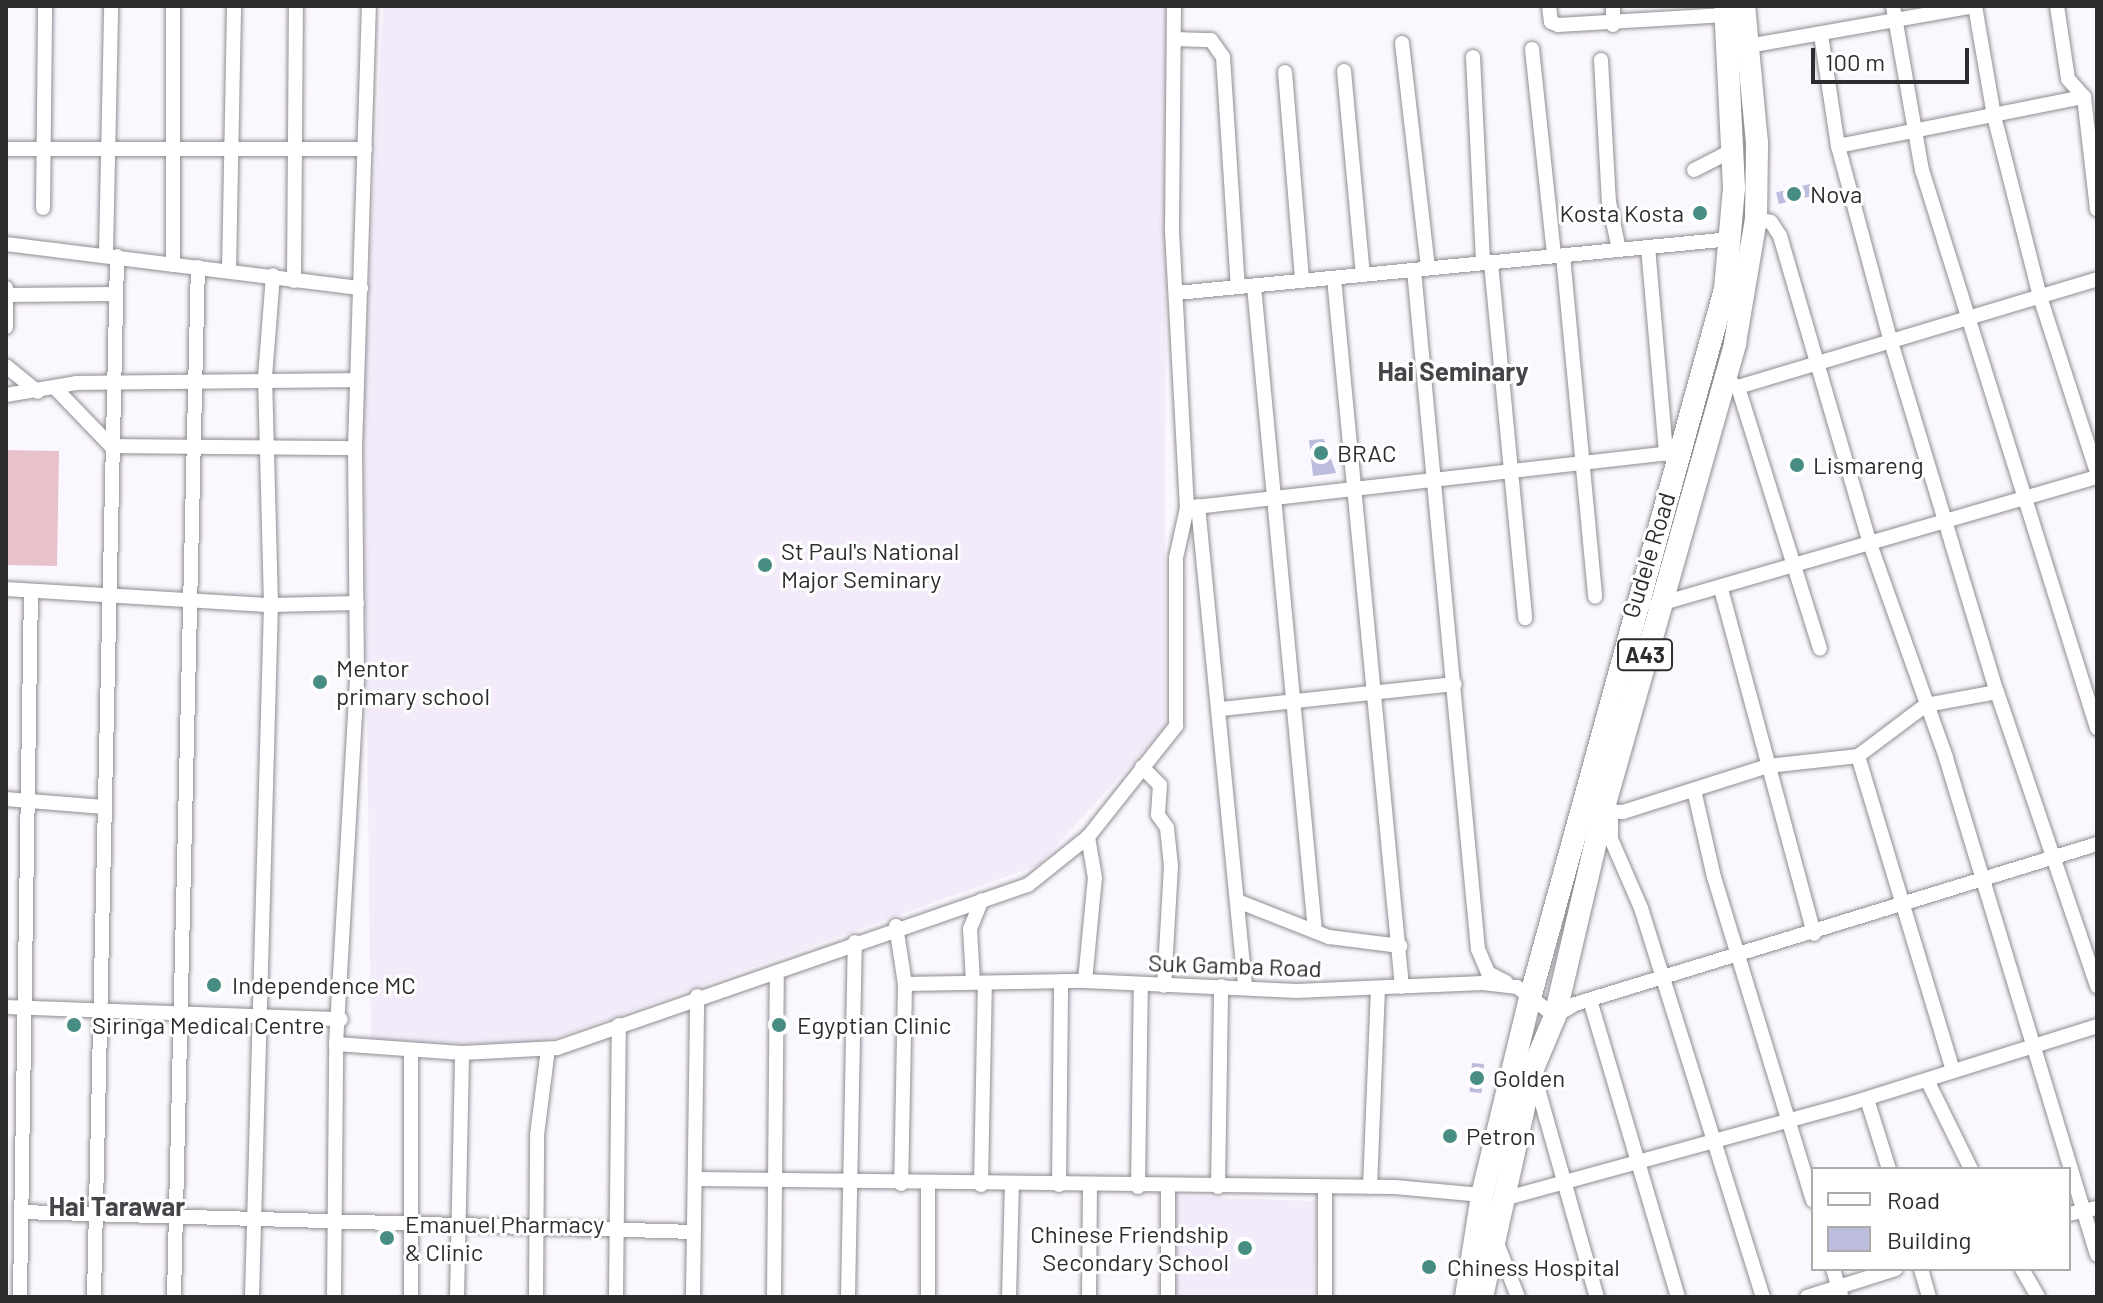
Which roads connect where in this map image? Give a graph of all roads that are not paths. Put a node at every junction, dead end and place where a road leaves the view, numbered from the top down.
1 (45, 6) edge
2 (111, 6) edge
3 (173, 6) edge
4 (234, 6) edge
5 (296, 6) edge
6 (369, 6) edge
7 (1174, 6) edge
8 (1549, 6) edge
9 (1613, 6) edge
10 (1893, 6) edge
11 (1976, 6) edge
12 (2057, 6) edge
13 (1732, 9) edge
14 (1676, 14) edge
15 (1893, 24) junction
16 (1613, 25) junction
17 (1821, 35) junction
18 (1174, 39) junction
19 (1402, 43) dead end
20 (1532, 49) dead end
21 (1473, 57) dead end
22 (1601, 60) dead end
23 (1742, 60) junction
24 (1344, 71) dead end
25 (1285, 72) dead end
26 (2084, 97) junction
27 (1994, 116) junction
28 (1914, 131) junction
29 (1838, 146) junction
30 (6, 149) edge
31 (43, 149) junction
32 (365, 149) junction
33 (109, 150) junction
34 (297, 150) junction
35 (1733, 150) junction
36 (171, 151) junction
37 (234, 152) junction
38 (1694, 170) dead end
39 (43, 208) dead end
40 (2097, 209) edge
41 (1756, 219) junction
42 (1731, 239) junction
43 (6, 244) edge
44 (1648, 247) junction
45 (1619, 250) junction
46 (111, 254) junction
47 (1559, 256) junction
48 (1487, 263) junction
49 (173, 265) junction
50 (198, 267) junction
51 (229, 270) junction
52 (1421, 270) junction
53 (273, 275) junction
54 (1363, 275) junction
55 (1334, 278) junction
56 (2097, 279) edge
57 (294, 281) junction
58 (1302, 281) junction
59 (1254, 286) junction
60 (1238, 287) junction
61 (361, 288) junction
62 (7, 291) edge
63 (1177, 293) junction
64 (115, 294) junction
65 (2041, 300) junction
66 (1967, 321) junction
67 (6, 327) edge
68 (1891, 342) junction
69 (1818, 365) junction
70 (6, 366) edge
71 (265, 377) junction
72 (357, 380) junction
73 (193, 381) junction
74 (112, 382) junction
75 (1732, 383) junction
76 (56, 389) junction
77 (38, 392) junction
78 (6, 395) edge
79 (193, 442) junction
80 (271, 443) junction
81 (111, 446) junction
82 (355, 448) junction
83 (1674, 453) junction
84 (1583, 463) junction
85 (1513, 471) junction
86 (2097, 474) edge
87 (1436, 480) junction
88 (1353, 489) junction
89 (2025, 494) junction
90 (1277, 498) junction
91 (1192, 507) junction
92 (1943, 519) junction
93 (1870, 544) junction
94 (1794, 570) junction
95 (6, 589) edge
96 (1721, 589) junction
97 (31, 591) junction
98 (1595, 596) dead end
99 (108, 598) junction
100 (186, 600) junction
101 (357, 603) junction
102 (271, 605) junction
103 (1648, 606) junction
104 (1525, 618) dead end
105 (1820, 648) dead end
106 (1455, 684) junction
107 (1997, 692) junction
108 (1377, 694) junction
109 (1296, 703) junction
110 (1926, 705) junction
111 (1221, 709) junction
112 (2097, 728) edge
113 (1858, 756) junction
114 (1768, 766) junction
115 (1142, 767) junction
116 (1694, 790) junction
117 (6, 799) edge
118 (29, 799) junction
119 (103, 807) junction
120 (1607, 813) junction
121 (1088, 837) junction
122 (2097, 844) edge
123 (2055, 858) junction
124 (1980, 881) junction
125 (982, 900) junction
126 (1240, 902) junction
127 (1902, 903) junction
128 (896, 926) junction
129 (1315, 931) junction
130 (1814, 934) junction
131 (855, 942) junction
132 (1400, 946) junction
133 (1739, 958) junction
134 (777, 972) junction
135 (1061, 981) junction
136 (1085, 981) junction
137 (1664, 981) junction
138 (979, 983) junction
139 (905, 984) junction
140 (1141, 984) junction
141 (1164, 986) junction
142 (1221, 986) junction
143 (1245, 986) junction
144 (2097, 986) edge
145 (1402, 987) junction
146 (1378, 988) junction
147 (1523, 993) junction
148 (697, 996) junction
149 (1590, 1000) junction
150 (6, 1007) edge
151 (23, 1007) junction
152 (99, 1010) junction
153 (180, 1012) junction
154 (261, 1013) junction
155 (1555, 1016) junction
156 (341, 1019) junction
157 (619, 1025) junction
158 (2097, 1026) edge
159 (336, 1044) junction
160 (2034, 1046) junction
161 (548, 1049) junction
162 (411, 1051) junction
163 (462, 1053) junction
164 (1532, 1071) junction
165 (1953, 1071) junction
166 (1927, 1080) junction
167 (1867, 1099) junction
168 (1790, 1119) junction
169 (1712, 1143) junction
170 (1637, 1160) junction
171 (1888, 1167) edge
172 (1970, 1167) edge
173 (697, 1179) junction
174 (773, 1181) junction
175 (853, 1183) junction
176 (901, 1184) junction
177 (928, 1184) junction
178 (1563, 1184) junction
179 (981, 1185) junction
180 (1059, 1185) junction
181 (1012, 1186) junction
182 (1138, 1187) junction
183 (1218, 1187) junction
184 (1370, 1187) junction
185 (1090, 1188) junction
186 (1168, 1188) junction
187 (1325, 1189) junction
188 (1811, 1193) edge
189 (1491, 1198) junction
190 (2091, 1210) edge
191 (21, 1212) junction
192 (95, 1214) junction
193 (2071, 1214) edge
194 (175, 1215) junction
195 (256, 1216) junction
196 (335, 1218) junction
197 (413, 1222) junction
198 (459, 1224) junction
199 (538, 1231) junction
200 (693, 1232) junction
201 (615, 1233) junction
202 (1492, 1234) junction
203 (2097, 1255) edge
204 (1834, 1271) edge
205 (1891, 1271) edge
206 (1922, 1271) edge
207 (2023, 1271) edge
208 (1840, 1293) edge
209 (20, 1297) edge
210 (94, 1297) edge
211 (174, 1297) edge
212 (252, 1297) edge
213 (334, 1297) edge
214 (411, 1297) edge
215 (457, 1297) edge
216 (536, 1297) edge
217 (616, 1297) edge
218 (693, 1297) edge
219 (774, 1297) edge
220 (848, 1297) edge
221 (928, 1297) edge
222 (1009, 1297) edge
223 (1089, 1297) edge
224 (1168, 1297) edge
225 (1325, 1297) edge
226 (1466, 1297) edge
227 (1482, 1297) edge
228 (1518, 1297) edge
229 (1597, 1297) edge
230 (1678, 1297) edge
231 (1763, 1297) edge
232 (1807, 1297) edge
233 (1929, 1297) edge
234 (2038, 1297) edge

1 - 31 street
2 - 33 street
3 - 36 street
4 - 37 street
5 - 34 street
6 - 32 street
7 - 18 street
8 - 16 street
9 - 16 street
10 - 15 street
11 - 15 street
11 - 27 street
12 - 26 street
13 - 14 street
13 - 23 highway, Gudele Road / A43
14 - 16 street
15 - 17 street
15 - 28 street
17 - 23 street
17 - 29 street
18 - 60 street
18 - 63 street
19 - 52 street
20 - 47 street
21 - 48 street
22 - 45 street
23 - 35 highway, Gudele Road / A43
23 - 41 highway, Gudele Road / A43
24 - 54 street
25 - 58 street
26 - 27 street
26 - 40 street
27 - 28 street
27 - 65 street
28 - 29 street
28 - 66 street
29 - 68 street
30 - 31 street
31 - 33 street
31 - 39 street
32 - 34 street
32 - 61 street
33 - 36 street
33 - 46 street
34 - 37 street
34 - 57 street
35 - 38 street
35 - 42 highway, Gudele Road / A43
36 - 37 street
36 - 49 street
37 - 51 street
41 - 69 street
41 - 75 highway, Gudele Road / A43
42 - 44 street
42 - 83 highway, Gudele Road / A43
43 - 46 street
44 - 45 street
44 - 83 street
45 - 47 street
46 - 49 street
46 - 64 street
47 - 48 street
47 - 84 street
48 - 52 street
48 - 85 street
49 - 50 street
50 - 51 street
50 - 73 street
51 - 53 street
52 - 54 street
52 - 87 street
53 - 57 street
53 - 71 street
54 - 55 street
55 - 58 street
55 - 88 street
56 - 65 street
57 - 61 street
58 - 59 street
59 - 60 street
59 - 90 street
60 - 63 street
61 - 72 street
62 - 64 street
62 - 67 street
63 - 91 street
64 - 74 street
65 - 66 street
65 - 86 street
66 - 68 street
66 - 89 street
68 - 69 street
68 - 92 street
69 - 75 street
69 - 93 street
70 - 77 street
71 - 72 street
71 - 73 street
71 - 80 street
72 - 82 street
73 - 74 street
73 - 79 street
74 - 76 street
74 - 81 street
75 - 94 street
75 - 103 highway, Gudele Road / A43
76 - 77 street
76 - 81 street
77 - 78 street
79 - 80 street
79 - 81 street
79 - 100 street
80 - 82 street
80 - 102 street
81 - 99 street
82 - 101 street
83 - 84 street
83 - 103 highway, Gudele Road / A43
84 - 85 street
84 - 98 street
85 - 87 street
85 - 104 street
86 - 89 street
87 - 88 street
87 - 106 street
88 - 90 street
88 - 108 street
89 - 92 street
89 - 112 street
90 - 91 street
90 - 109 street
91 - 111 street
91 - 115 street
92 - 93 street
92 - 107 street
93 - 94 street
93 - 110 street
94 - 96 street
94 - 105 street
95 - 97 street
96 - 103 street
96 - 114 street
97 - 99 street
97 - 118 street
99 - 100 street
99 - 119 street
100 - 102 street
100 - 153 street
101 - 102 street
101 - 156 street
102 - 154 street
103 - 120 highway, Gudele Road / A43
103 - 147 highway, Gudele Road / A43
106 - 108 street
106 - 147 street
107 - 110 street
107 - 123 street
108 - 109 street
108 - 132 street
109 - 111 street
109 - 129 street
110 - 113 street
110 - 124 street
111 - 126 street
113 - 114 street
113 - 127 street
114 - 116 street
114 - 130 street
115 - 121 street
115 - 141 street
116 - 120 street
116 - 133 street
117 - 118 street
118 - 119 street
118 - 151 street
119 - 152 street
120 - 137 street
120 - 155 highway, Gudele Road / A43
121 - 125 street
121 - 136 street
122 - 123 street
123 - 124 street
123 - 144 street
124 - 127 street
124 - 160 street
125 - 128 street
125 - 138 street
126 - 129 street
126 - 143 street
127 - 130 street
127 - 165 street
128 - 131 street
128 - 139 street
129 - 132 street
130 - 133 street
131 - 134 street
131 - 175 street
132 - 145 street
133 - 137 street
133 - 168 street
134 - 148 street
134 - 174 street
135 - 136 street, Suk Gamba Road
135 - 138 street, Suk Gamba Road
135 - 180 street
136 - 140 street, Suk Gamba Road
137 - 149 street
137 - 169 street
138 - 139 street, Suk Gamba Road
138 - 179 street
139 - 176 street
140 - 141 street, Suk Gamba Road
140 - 182 street
141 - 142 street, Suk Gamba Road
142 - 143 street, Suk Gamba Road
142 - 183 street
143 - 146 street, Suk Gamba Road
145 - 146 street, Suk Gamba Road
145 - 147 street, Suk Gamba Road
146 - 184 street
147 - 155 street
147 - 189 highway, Gudele Road / A43
148 - 157 street
148 - 173 street
149 - 155 street
149 - 170 street
150 - 151 street
151 - 152 street
151 - 191 street
152 - 153 street
152 - 192 street
153 - 154 street
153 - 194 street
154 - 156 street
154 - 195 street
155 - 164 highway, Gudele Road / A43
156 - 159 street
157 - 161 street
157 - 201 street
158 - 160 street
159 - 162 street
159 - 196 street
160 - 165 street
160 - 190 street
161 - 163 street
161 - 199 street
162 - 163 street
162 - 197 street
163 - 198 street
164 - 178 street
164 - 189 highway, Gudele Road / A43
165 - 166 street
166 - 167 street
166 - 172 street
167 - 168 street
167 - 171 street
168 - 169 street
168 - 188 street
169 - 170 street
169 - 231 street
170 - 178 street
170 - 230 street
173 - 174 street
173 - 200 street
174 - 175 street
174 - 219 street
175 - 176 street
175 - 220 street
176 - 177 street
177 - 179 street
177 - 221 street
178 - 189 street
178 - 229 street
179 - 181 street
180 - 181 street
180 - 185 street
181 - 222 street
182 - 185 street
182 - 186 street
183 - 186 street
183 - 187 street
184 - 187 street
184 - 189 street
185 - 223 street
186 - 224 street
187 - 225 street
189 - 202 highway, Gudele Road / A43
189 - 226 highway, Gudele Road / A43
190 - 193 street
190 - 203 street
191 - 192 street
191 - 209 street
192 - 194 street
192 - 210 street
194 - 195 street
194 - 211 street
195 - 196 street
195 - 212 street
196 - 197 street
196 - 213 street
197 - 198 street
197 - 214 street
198 - 199 street
198 - 215 street
199 - 201 street
199 - 216 street
200 - 201 street
200 - 218 street
201 - 217 street
202 - 227 highway, Gudele Road / A43
202 - 228 street
204 - 208 street
205 - 208 street
206 - 233 street
207 - 234 street
208 - 232 street

